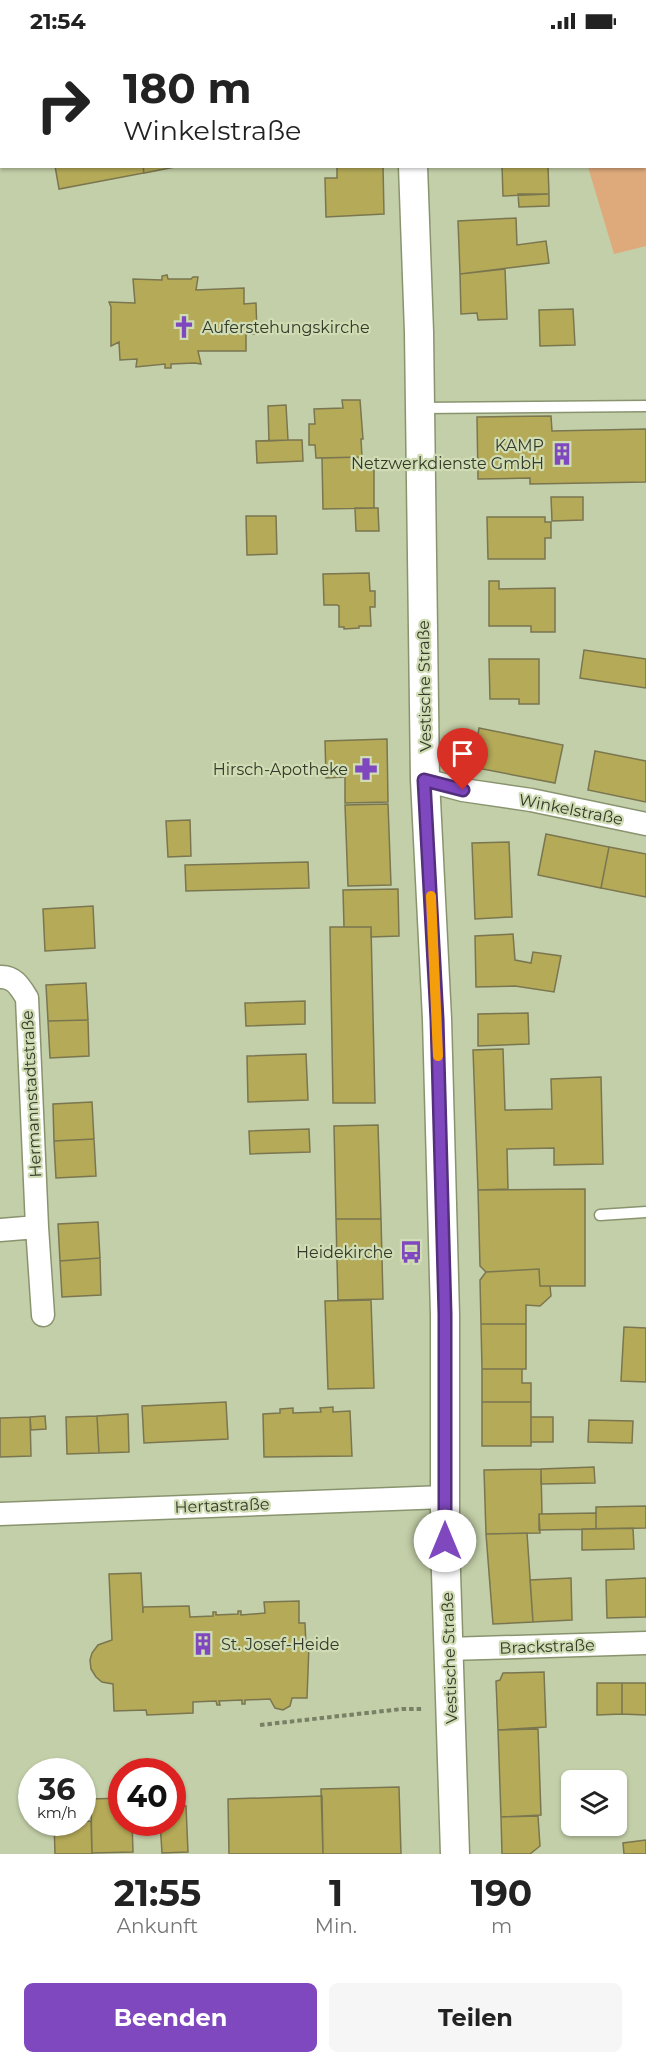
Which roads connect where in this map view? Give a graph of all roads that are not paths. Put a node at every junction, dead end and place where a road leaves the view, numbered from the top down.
1 (413, 168) edge
2 (646, 406) edge
3 (420, 408) junction
4 (424, 780) junction
5 (646, 824) edge
6 (0, 977) edge
7 (646, 1212) edge
8 (600, 1215) dead end
9 (37, 1227) junction
10 (0, 1230) edge
11 (43, 1315) dead end
12 (445, 1497) junction
13 (0, 1514) edge
14 (646, 1643) edge
15 (448, 1649) junction
16 (455, 1854) edge

1 - 3 street, Vestische Straße
2 - 3 lane
3 - 4 street, Vestische Straße
4 - 5 street, Winkelstraße
4 - 12 street, Vestische Straße
6 - 9 street, Hermannstadtstraße
7 - 8 lane
9 - 10 street
9 - 11 street, Hermannstadtstraße
12 - 13 street, Hertastraße
12 - 15 street, Vestische Straße
14 - 15 street, Brackstraße
15 - 16 street, Vestische Straße

